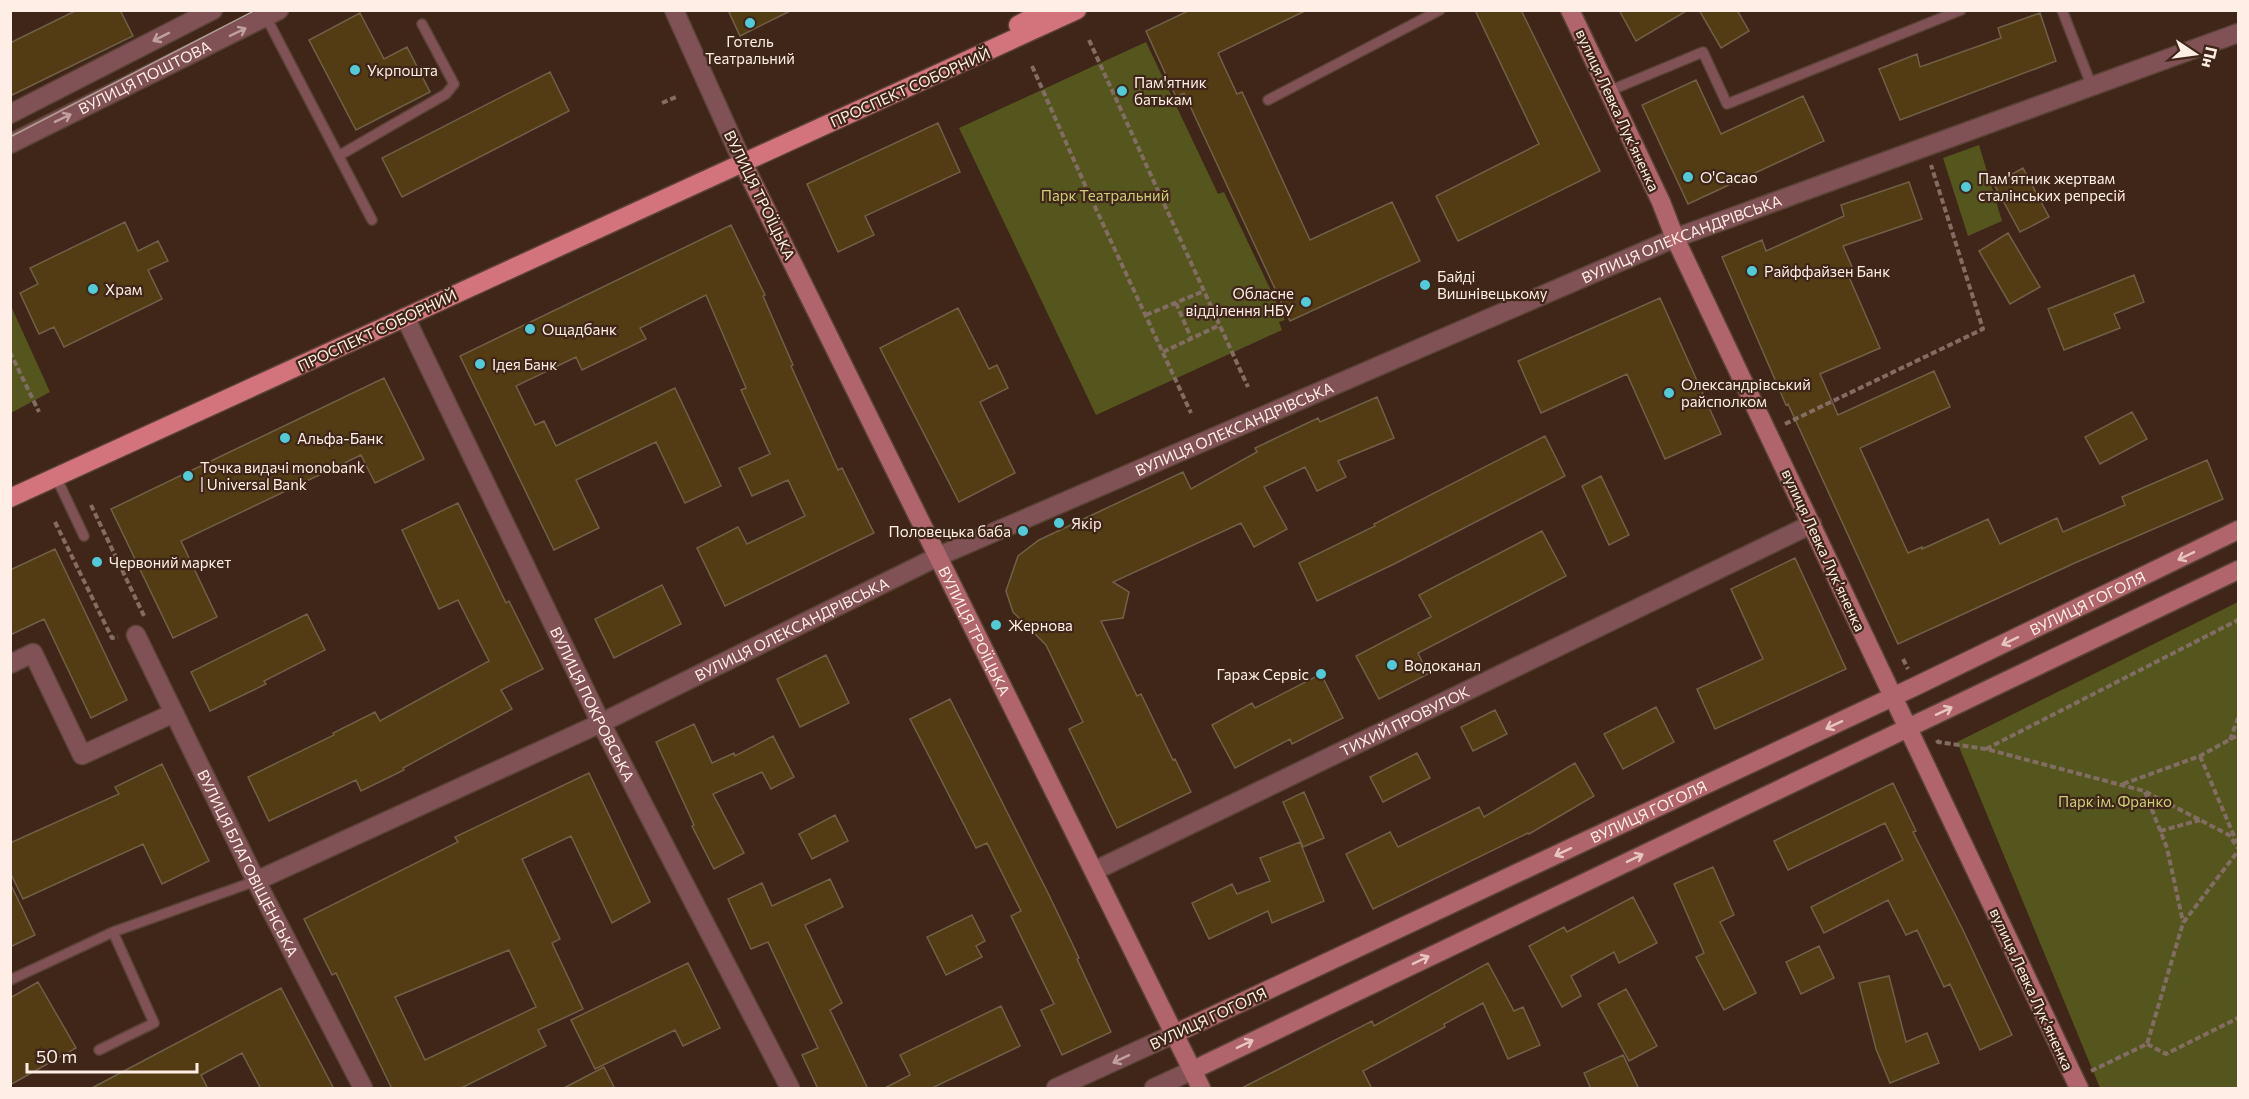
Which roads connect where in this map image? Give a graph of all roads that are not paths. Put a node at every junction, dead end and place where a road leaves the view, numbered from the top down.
1 (213, 10) edge
2 (674, 10) edge
3 (1046, 10) edge
4 (1077, 10) edge
5 (1440, 10) edge
6 (1570, 10) edge
7 (1961, 10) edge
8 (2062, 10) edge
9 (269, 13) edge
10 (422, 24) dead end
11 (2238, 33) edge
12 (2092, 87) junction
13 (1609, 91) junction
14 (1268, 100) dead end
15 (10, 114) edge
16 (10, 144) edge
17 (340, 155) junction
18 (743, 163) junction
19 (372, 220) dead end
20 (1675, 238) junction
21 (405, 317) junction
22 (56, 477) junction
23 (10, 498) edge
24 (1812, 524) junction
25 (2238, 530) edge
26 (84, 536) dead end
27 (939, 556) junction
28 (2238, 570) edge
29 (136, 635) road end
30 (10, 664) edge
31 (1894, 696) junction
32 (174, 713) junction
33 (601, 723) junction
34 (1908, 727) junction
35 (1094, 872) junction
36 (256, 881) junction
37 (113, 932) junction
38 (10, 980) edge
39 (1174, 1034) junction
40 (99, 1050) dead end
41 (1193, 1070) junction
42 (2077, 1084) edge
43 (363, 1089) edge
44 (790, 1089) edge
45 (1056, 1089) edge
46 (1154, 1089) edge
47 (1200, 1089) edge

1 -> 15 street, ВУЛИЦЯ ПОШТОВА
2 - 18 street, ВУЛИЦЯ ТРОЇЦЬКА
3 - 18 main road, ПРОСПЕКТ СОБОРНИЙ
4 - 18 main road, ПРОСПЕКТ СОБОРНИЙ
5 - 14 lane
6 - 13 street, вулиця Левка Лукʼяненка
7 - 13 lane
8 - 12 lane
16 -> 9 street, ВУЛИЦЯ ПОШТОВА
9 - 17 lane
10 - 17 lane
11 - 12 street, ВУЛИЦЯ ОЛЕКСАНДРІВСЬКА
12 - 20 street, ВУЛИЦЯ ОЛЕКСАНДРІВСЬКА
13 - 20 street, вулиця Левка Лукʼяненка
17 - 19 lane
18 - 21 main road, ПРОСПЕКТ СОБОРНИЙ
18 - 27 street, ВУЛИЦЯ ТРОЇЦЬКА
20 - 24 street, вулиця Левка Лукʼяненка
20 - 27 street, ВУЛИЦЯ ОЛЕКСАНДРІВСЬКА
21 - 22 main road, ПРОСПЕКТ СОБОРНИЙ
21 - 33 street, ВУЛИЦЯ ПОКРОВСЬКА
22 - 23 main road, ПРОСПЕКТ СОБОРНИЙ
22 - 26 lane
24 - 31 street, вулиця Левка Лукʼяненка
24 - 35 street, ТИХИЙ ПРОВУЛОК
25 -> 31 street, ВУЛИЦЯ ГОГОЛЯ
27 - 33 street, ВУЛИЦЯ ОЛЕКСАНДРІВСЬКА
27 - 35 street, ВУЛИЦЯ ТРОЇЦЬКА
34 -> 28 street
29 - 32 street, ВУЛИЦЯ БЛАГОВІЩЕНСЬКА
30 - 32 street
31 - 34 street, вулиця Левка Лукʼяненка
31 -> 39 street, ВУЛИЦЯ ГОГОЛЯ
32 - 36 street, ВУЛИЦЯ БЛАГОВІЩЕНСЬКА
33 - 36 street, ВУЛИЦЯ ОЛЕКСАНДРІВСЬКА
33 - 44 street, ВУЛИЦЯ ПОКРОВСЬКА
41 -> 34 street
34 - 42 street, вулиця Левка Лукʼяненка
35 - 39 street, ВУЛИЦЯ ТРОЇЦЬКА
36 - 37 lane
36 - 43 street, ВУЛИЦЯ БЛАГОВІЩЕНСЬКА
37 - 38 lane
37 - 40 lane
39 - 41 street, ВУЛИЦЯ ТРОЇЦЬКА
39 -> 45 street, ВУЛИЦЯ ГОГОЛЯ
41 - 46 street
41 - 47 street, ВУЛИЦЯ ТРОЇЦЬКА

